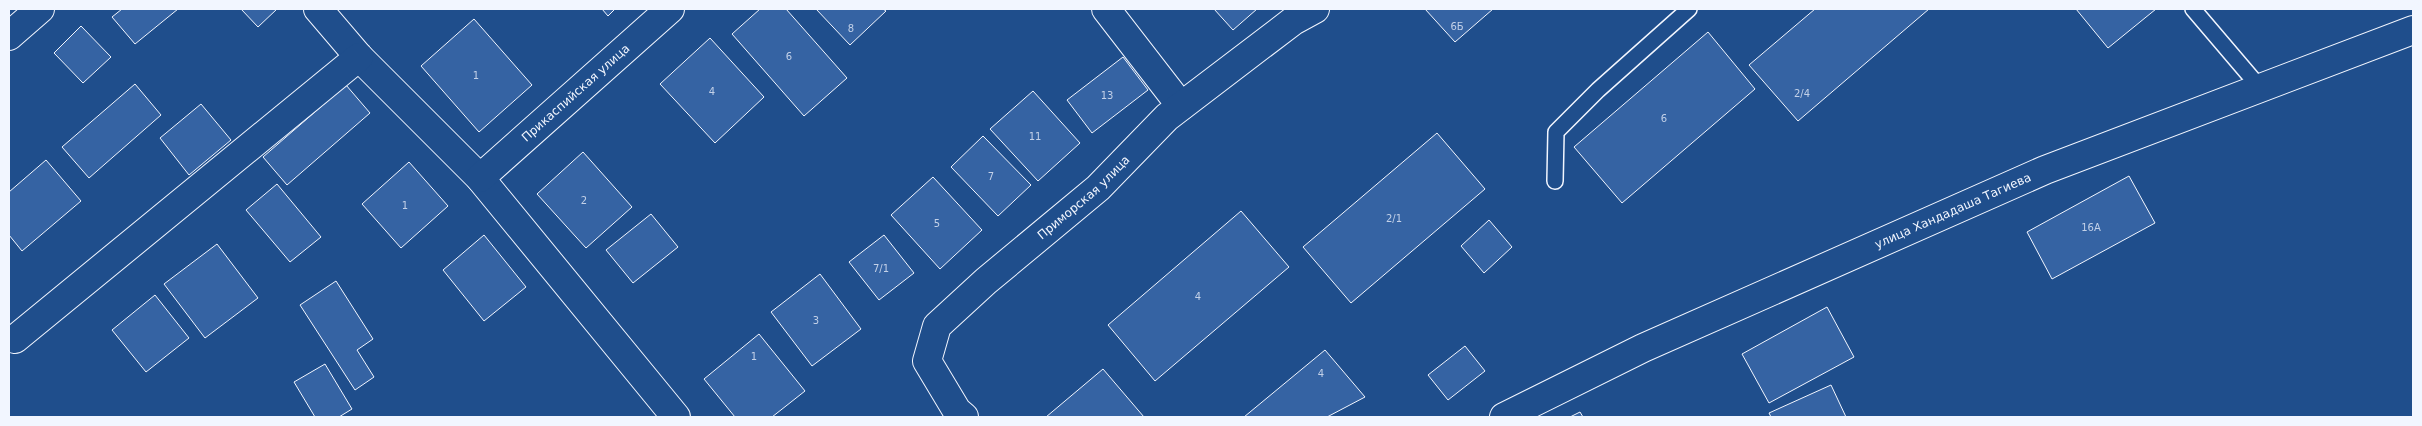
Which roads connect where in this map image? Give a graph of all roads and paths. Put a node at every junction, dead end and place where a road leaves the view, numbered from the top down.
1 (40, 9) edge
2 (318, 9) edge
3 (670, 9) edge
4 (1106, 9) edge
5 (1314, 9) edge
6 (1689, 9) edge
7 (2193, 9) edge
8 (2413, 31) edge
9 (9, 36) edge
10 (359, 56) junction
11 (2261, 89) junction
12 (1181, 106) junction
13 (480, 178) junction
14 (1555, 181) dead end
15 (15, 339) dead end
16 (676, 417) edge
17 (964, 417) edge
18 (1504, 417) edge
19 (1512, 417) edge

1 - 9 street
2 - 10 street
3 - 13 street, Прикаспийская улица
4 - 12 street
5 - 12 street, Приморская улица
6 - 14 lane
7 - 11 lane
8 - 11 street, улица Хандадаша Тагиева
10 - 13 street
10 - 15 street
11 - 18 street, улица Хандадаша Тагиева
11 - 19 street, улица Хандадаша Тагиева
12 - 17 street, Приморская улица
13 - 16 street

